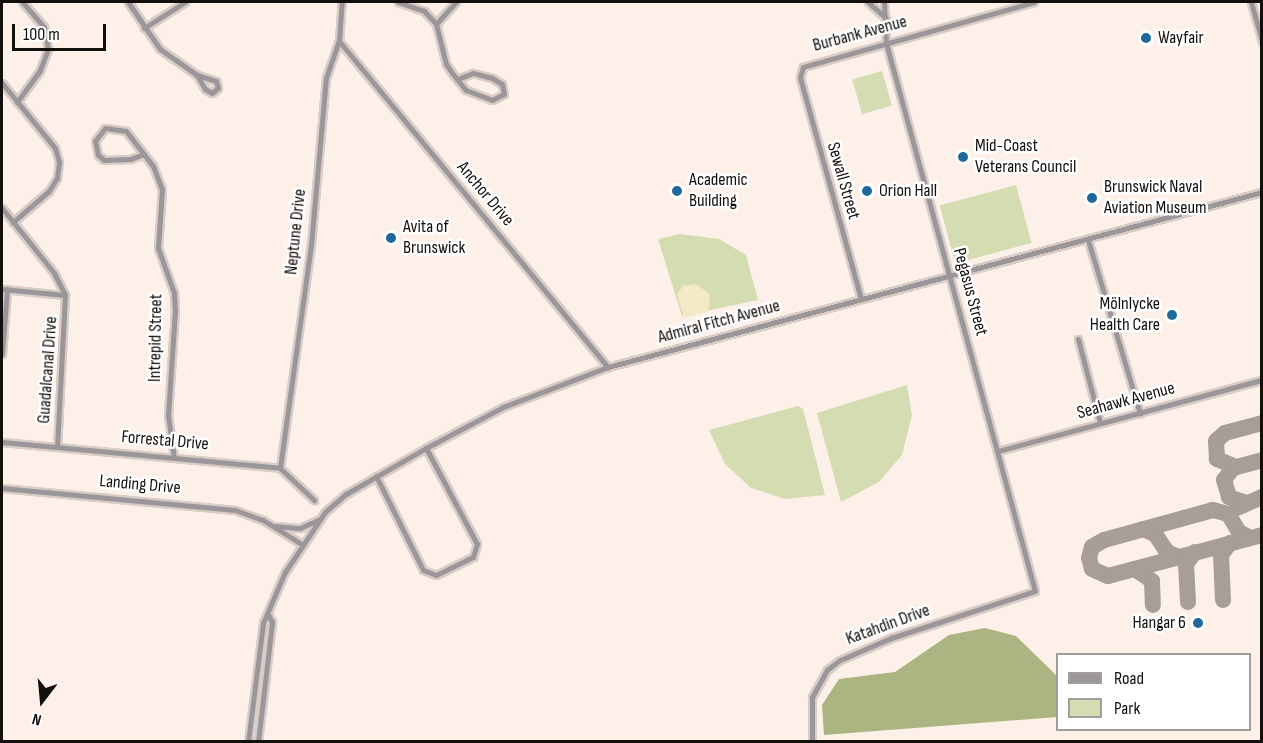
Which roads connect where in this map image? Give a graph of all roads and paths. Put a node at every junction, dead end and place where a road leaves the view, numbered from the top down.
1 (22, 2) edge
2 (128, 2) edge
3 (185, 2) edge
4 (342, 2) edge
5 (398, 2) edge
6 (456, 2) edge
7 (868, 2) edge
8 (884, 2) edge
9 (1034, 2) edge
10 (1251, 2) edge
11 (886, 18) junction
12 (436, 24) junction
13 (144, 28) junction
14 (339, 41) junction
15 (1262, 41) edge
16 (886, 43) junction
17 (802, 71) joint
18 (197, 75) dead end
19 (457, 79) junction
20 (2, 83) edge
21 (17, 102) junction
22 (144, 154) junction
23 (1262, 192) edge
24 (2, 208) edge
25 (13, 222) junction
26 (1088, 240) junction
27 (951, 277) junction
28 (4, 289) edge
29 (65, 295) junction
30 (861, 299) junction
31 (1078, 339) dead end
32 (2, 354) edge
33 (608, 367) junction
34 (1262, 380) edge
35 (1140, 413) junction
36 (1100, 423) junction
37 (2, 442) edge
38 (57, 447) junction
39 (426, 448) junction
40 (998, 451) junction
41 (174, 458) junction
42 (280, 468) junction
43 (376, 476) junction
44 (2, 488) edge
45 (314, 500) dead end
46 (320, 520) junction
47 (272, 525) junction
48 (303, 545) junction
49 (1035, 591) joint
50 (268, 616) junction
51 (248, 740) edge
52 (260, 741) edge
53 (812, 741) edge

1 - 21 street
2 - 13 street
3 - 13 street
4 - 14 street, Neptune Drive
5 - 12 street
6 - 12 street
7 - 11 street
8 - 11 street, Pegasus Street
9 - 16 street, Burbank Avenue
10 - 15 street
11 - 16 street, Pegasus Street
12 - 19 street
13 - 18 street
14 - 33 street, Anchor Drive
14 - 42 street, Neptune Drive
16 - 17 street, Burbank Avenue
16 - 27 street, Pegasus Street
17 - 30 street, Sewall Street
19 - 19 street
20 - 21 street
21 - 25 street
22 - 22 street, Intrepid Street
22 - 41 street, Intrepid Street
23 - 26 street, Admiral Fitch Avenue
24 - 25 street, Guadalcanal Drive
25 - 29 street, Guadalcanal Drive
26 - 27 street, Admiral Fitch Avenue
26 - 35 street
27 - 30 street, Admiral Fitch Avenue
27 - 40 street, Pegasus Street
28 - 29 street
28 - 32 street
29 - 38 street, Guadalcanal Drive
30 - 33 street, Admiral Fitch Avenue
31 - 36 street
33 - 39 street, Admiral Fitch Avenue
34 - 35 street, Seahawk Avenue
35 - 36 street, Seahawk Avenue
36 - 40 street, Seahawk Avenue
37 - 38 street, Forrestal Drive
38 - 41 street, Forrestal Drive
39 - 43 street, Admiral Fitch Avenue
39 - 43 street
40 - 49 street, Pegasus Street
41 - 42 street, Forrestal Drive
42 - 45 street
43 - 46 street, Admiral Fitch Avenue
44 - 47 street, Landing Drive
46 - 47 street, Landing Drive
46 - 48 street, Admiral Fitch Avenue
47 - 48 street, Landing Drive
48 - 50 street, Admiral Fitch Avenue
49 - 53 street, Katahdin Drive
50 - 51 street, Admiral Fitch Avenue
50 - 52 street, Admiral Fitch Avenue
51 - 52 street

